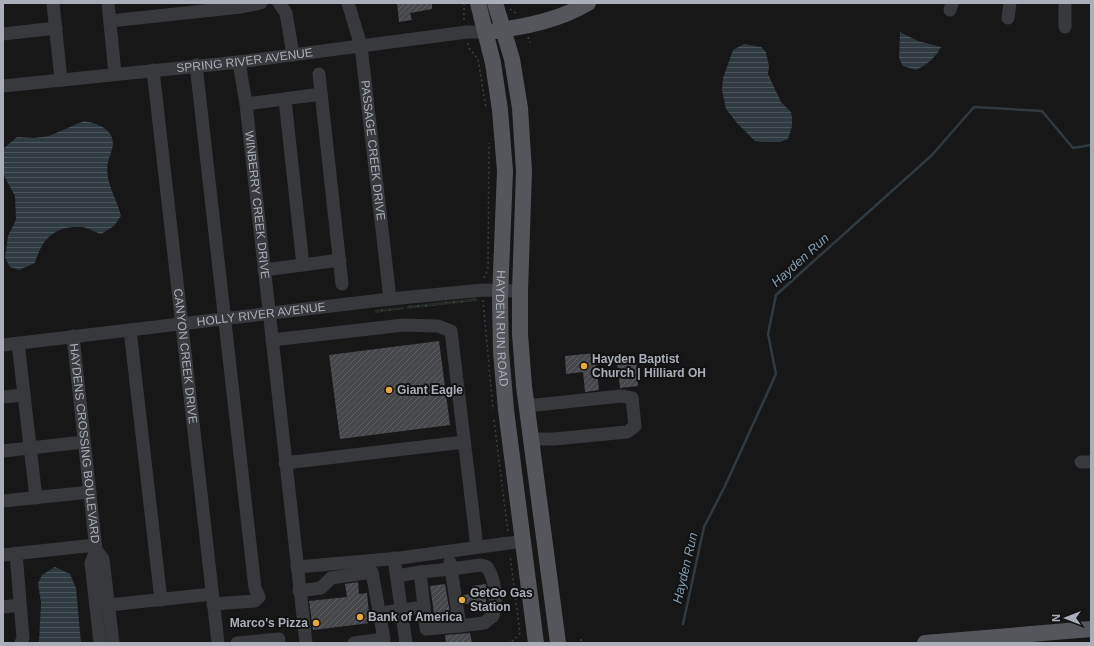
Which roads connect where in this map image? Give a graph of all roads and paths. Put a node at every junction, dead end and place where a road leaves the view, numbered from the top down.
1 (53, 3) edge
2 (108, 3) edge
3 (261, 3) edge
4 (279, 3) edge
5 (348, 3) edge
6 (464, 3) edge
7 (478, 3) edge
8 (588, 3) edge
9 (1010, 3) edge
10 (1065, 3) edge
11 (501, 5) edge
12 (521, 14) dead end
13 (1008, 18) dead end
14 (110, 21) junction
15 (464, 22) dead end
16 (1065, 27) dead end
17 (56, 28) junction
18 (504, 29) junction
19 (485, 32) junction
20 (3, 34) edge
21 (468, 44) dead end
22 (361, 46) junction
23 (293, 55) junction
24 (239, 62) junction
25 (196, 65) junction
26 (153, 70) junction
27 (115, 74) junction
28 (319, 74) dead end
29 (61, 80) junction
30 (3, 86) edge
31 (321, 94) junction
32 (285, 100) junction
33 (246, 104) junction
34 (487, 114) dead end
35 (489, 143) dead end
36 (340, 260) junction
37 (303, 265) junction
38 (264, 270) junction
39 (483, 282) dead end
40 (342, 284) dead end
41 (500, 291) junction
42 (520, 291) junction
43 (390, 299) junction
44 (268, 314) junction
45 (224, 319) junction
46 (182, 325) junction
47 (130, 330) junction
48 (73, 336) junction
49 (18, 343) junction
50 (273, 344) junction
51 (3, 345) edge
52 (24, 395) junction
53 (3, 397) edge
54 (527, 406) junction
55 (532, 439) junction
56 (84, 442) junction
57 (464, 442) junction
58 (30, 448) junction
59 (3, 451) edge
60 (286, 463) junction
61 (90, 492) junction
62 (36, 498) junction
63 (3, 501) edge
64 (524, 541) junction
65 (96, 547) junction
66 (477, 548) junction
67 (448, 551) junction
68 (16, 553) junction
69 (3, 555) edge
70 (510, 555) dead end
71 (394, 558) junction
72 (297, 567) junction
73 (451, 569) junction
74 (420, 572) junction
75 (397, 576) junction
76 (299, 591) junction
77 (212, 599) junction
78 (161, 600) junction
79 (20, 605) junction
80 (109, 605) junction
81 (3, 607) edge
82 (424, 607) junction
83 (401, 610) junction
84 (380, 613) junction
85 (460, 626) junction
86 (1091, 629) edge
87 (279, 639) dead end
88 (581, 639) dead end
89 (21, 643) edge
90 (100, 643) edge
91 (113, 643) edge
92 (218, 643) edge
93 (237, 643) edge
94 (306, 643) edge
95 (354, 643) edge
96 (406, 643) edge
97 (507, 643) edge
98 (536, 643) edge
99 (558, 643) edge
100 (581, 643) edge
101 (925, 643) edge

1 - 17 street
2 - 14 street
3 - 14 street
4 - 23 street
5 - 22 street, PASSAGE CREEK DRIVE
6 - 15 path
7 - 19 main road, HAYDEN RUN ROAD
8 - 18 main road
9 - 13 street
10 - 16 street
11 - 12 path
11 - 18 main road, HAYDEN RUN ROAD
14 - 27 street
17 - 20 street
17 - 29 street
18 - 19 main road
18 - 42 main road, HAYDEN RUN ROAD
19 - 22 street, SPRING RIVER AVENUE
19 - 41 main road, HAYDEN RUN ROAD
21 - 34 path
22 - 23 street, SPRING RIVER AVENUE
22 - 43 street, PASSAGE CREEK DRIVE
23 - 24 street, SPRING RIVER AVENUE
24 - 25 street, SPRING RIVER AVENUE
24 - 33 street, WINBERRY CREEK DRIVE
25 - 26 street, SPRING RIVER AVENUE
25 - 45 street
26 - 27 street, SPRING RIVER AVENUE
26 - 46 street, CANYON CREEK DRIVE
27 - 29 street, SPRING RIVER AVENUE
28 - 31 street
29 - 30 street, SPRING RIVER AVENUE
31 - 32 street
31 - 36 street
32 - 33 street
32 - 37 street
33 - 38 street, WINBERRY CREEK DRIVE
35 - 39 path
36 - 37 street
36 - 40 street
37 - 38 street
38 - 44 street, WINBERRY CREEK DRIVE
41 - 42 street, HOLLY RIVER AVENUE
41 - 43 street, HOLLY RIVER AVENUE
41 - 64 main road, HAYDEN RUN ROAD
42 - 54 main road, HAYDEN RUN ROAD
43 - 44 street, HOLLY RIVER AVENUE
44 - 45 street, HOLLY RIVER AVENUE
44 - 50 street, WINBERRY CREEK DRIVE
45 - 46 street, HOLLY RIVER AVENUE
45 - 77 street
46 - 47 street, HOLLY RIVER AVENUE
46 - 77 street, CANYON CREEK DRIVE
47 - 48 street, HOLLY RIVER AVENUE
47 - 78 street
48 - 49 street, HOLLY RIVER AVENUE
48 - 56 street, HAYDENS CROSSING BOULEVARD
49 - 51 street, HOLLY RIVER AVENUE
49 - 52 street
50 - 57 street
50 - 60 street, WINBERRY CREEK DRIVE
52 - 53 street
52 - 58 street
54 - 55 main road, HAYDEN RUN ROAD
54 - 55 street
55 - 99 main road, HAYDEN RUN ROAD
56 - 58 street
56 - 61 street, HAYDENS CROSSING BOULEVARD
57 - 60 street
57 - 66 street
58 - 59 street
58 - 62 street
60 - 72 street, WINBERRY CREEK DRIVE
61 - 62 street
61 - 65 street, HAYDENS CROSSING BOULEVARD
62 - 63 street
64 - 66 street
64 - 98 main road, HAYDEN RUN ROAD
65 - 68 street
65 - 80 street, HAYDENS CROSSING BOULEVARD
65 - 90 street, HAYDENS CROSSING BOULEVARD
66 - 67 street
67 - 71 street
67 - 73 street
68 - 69 street
68 - 79 street
70 - 97 path
71 - 72 street
71 - 75 street
72 - 76 street, WINBERRY CREEK DRIVE
73 - 74 street
73 - 85 street
73 - 85 street
74 - 75 street
74 - 82 street
75 - 83 street
76 - 84 street
76 - 94 street, WINBERRY CREEK DRIVE
77 - 78 street
77 - 92 street, CANYON CREEK DRIVE
78 - 80 street
79 - 81 street
79 - 89 street
80 - 91 street, HAYDENS CROSSING BOULEVARD
82 - 83 street
82 - 85 street
83 - 84 street
83 - 96 street
84 - 95 street
86 - 101 main road
87 - 93 street
88 - 100 path

